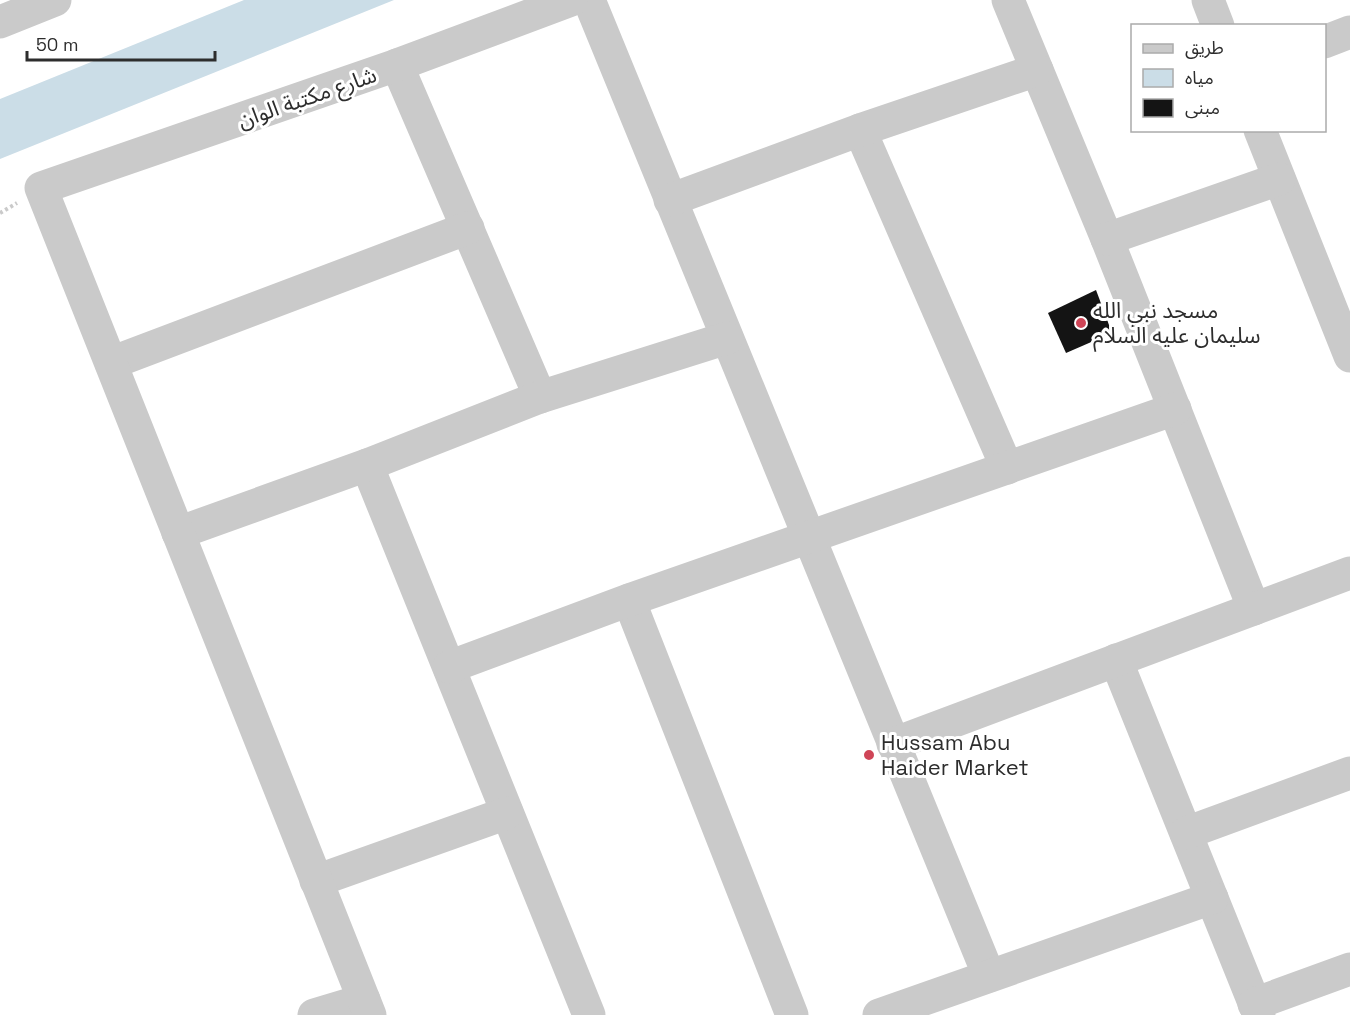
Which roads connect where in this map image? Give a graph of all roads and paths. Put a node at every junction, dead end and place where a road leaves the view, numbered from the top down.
1 (55, 0) edge
2 (571, 0) edge
3 (588, 0) edge
4 (1008, 0) edge
5 (1208, 0) edge
6 (0, 22) edge
7 (1217, 24) edge
8 (1350, 32) edge
9 (1326, 41) edge
10 (397, 66) junction
11 (1037, 70) junction
12 (860, 130) junction
13 (1261, 132) edge
14 (1279, 179) junction
15 (670, 200) junction
16 (468, 228) junction
17 (1107, 239) junction
18 (727, 338) junction
19 (1350, 356) edge
20 (111, 363) junction
21 (540, 397) junction
22 (1175, 409) junction
23 (368, 465) junction
24 (1007, 468) junction
25 (178, 533) junction
26 (808, 537) junction
27 (1350, 573) edge
28 (629, 600) junction
29 (1254, 609) junction
30 (1116, 660) junction
31 (448, 667) junction
32 (893, 744) junction
33 (1350, 772) edge
34 (507, 813) junction
35 (1186, 833) junction
36 (316, 881) junction
37 (1212, 898) junction
38 (1350, 969) edge
39 (988, 976) junction
40 (367, 1007) edge
41 (1257, 1009) edge
42 (314, 1015) edge
43 (589, 1015) edge
44 (792, 1015) edge
45 (879, 1015) edge

1 - 6 street
2 - 10 street, شارع مكتبة الوان
3 - 15 street
4 - 11 street
5 - 7 street
8 - 9 street
10 - 16 street
10 - 20 street, شارع مكتبة الوان
11 - 12 street
11 - 17 street
12 - 15 street
12 - 24 street
13 - 14 street
14 - 17 street
14 - 19 street
15 - 18 street
16 - 20 street
16 - 21 street
17 - 22 street
18 - 21 street
18 - 26 street
20 - 25 street
21 - 23 street
22 - 24 street
22 - 29 street
23 - 25 street
23 - 31 street
24 - 26 street
25 - 36 street
26 - 28 street
26 - 32 street
27 - 29 street
28 - 31 street
28 - 44 street
29 - 30 street
30 - 32 street
30 - 35 street
31 - 34 street
32 - 39 street
33 - 35 street
34 - 36 street
34 - 43 street
35 - 37 street
36 - 40 street
37 - 39 street
37 - 41 street
38 - 41 street
39 - 45 street
40 - 42 street

